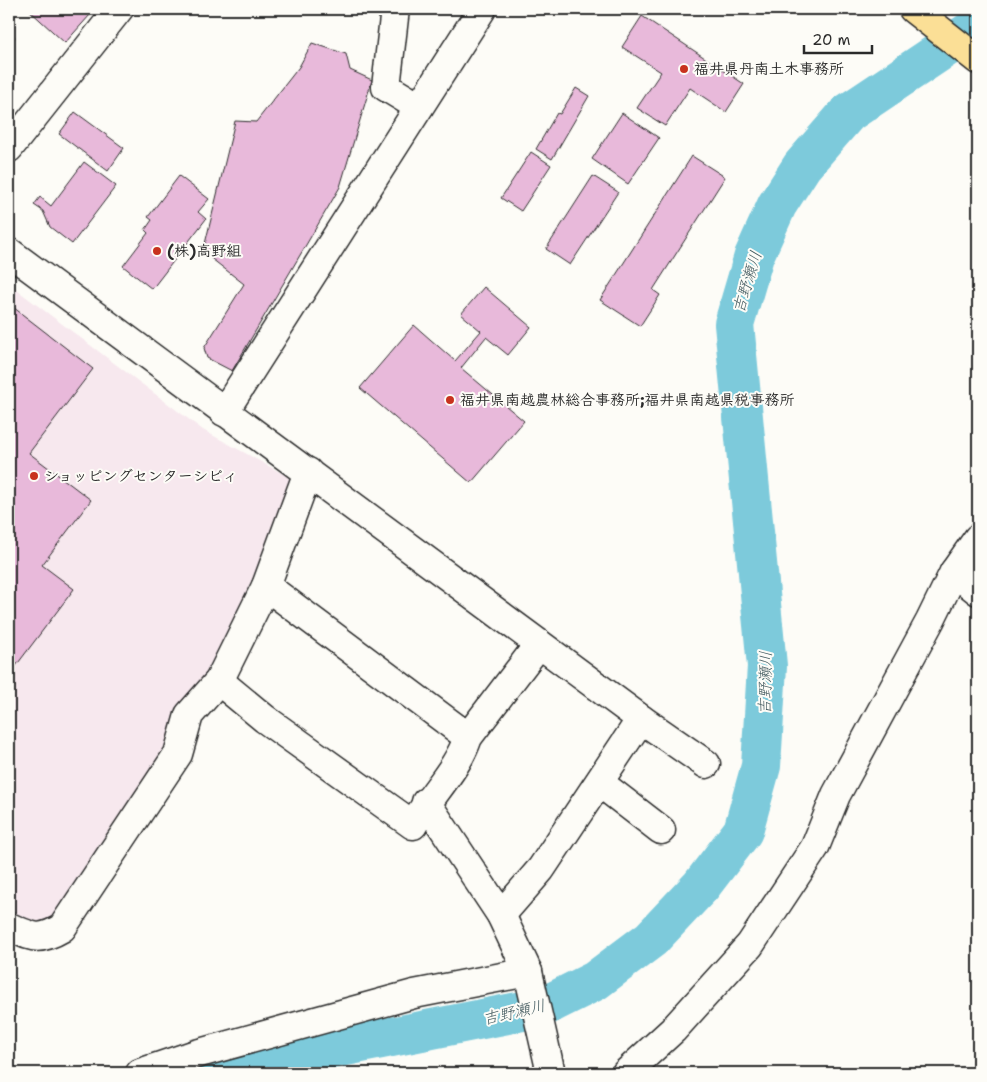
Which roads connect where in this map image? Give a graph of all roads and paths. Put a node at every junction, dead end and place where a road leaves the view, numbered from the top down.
1 (119, 9) edge
2 (395, 9) edge
3 (482, 9) edge
4 (914, 10) edge
5 (978, 60) edge
6 (419, 107) junction
7 (9, 148) edge
8 (9, 252) edge
9 (224, 412) junction
10 (308, 472) junction
11 (978, 538) edge
12 (954, 572) junction
13 (266, 586) junction
14 (978, 591) edge
15 (539, 644) junction
16 (219, 681) junction
17 (641, 719) junction
18 (468, 737) junction
19 (706, 764) dead end
20 (600, 783) junction
21 (426, 802) junction
22 (661, 830) dead end
23 (501, 916) junction
24 (9, 927) edge
25 (528, 972) junction
26 (550, 1071) edge
27 (140, 1073) edge
28 (626, 1073) edge

1 - 7 street
2 - 6 street
3 - 6 street
4 - 5 main road
6 - 9 street
8 - 9 street
9 - 10 street
10 - 13 street
10 - 15 street
11 - 12 street
12 - 14 street
12 - 28 street
13 - 16 street
13 - 18 street
15 - 17 street
15 - 18 street
16 - 21 street
16 - 24 street
17 - 19 street
17 - 20 street
18 - 21 street
20 - 22 street
20 - 23 street
21 - 23 street
23 - 25 street
25 - 26 street
25 - 27 street

